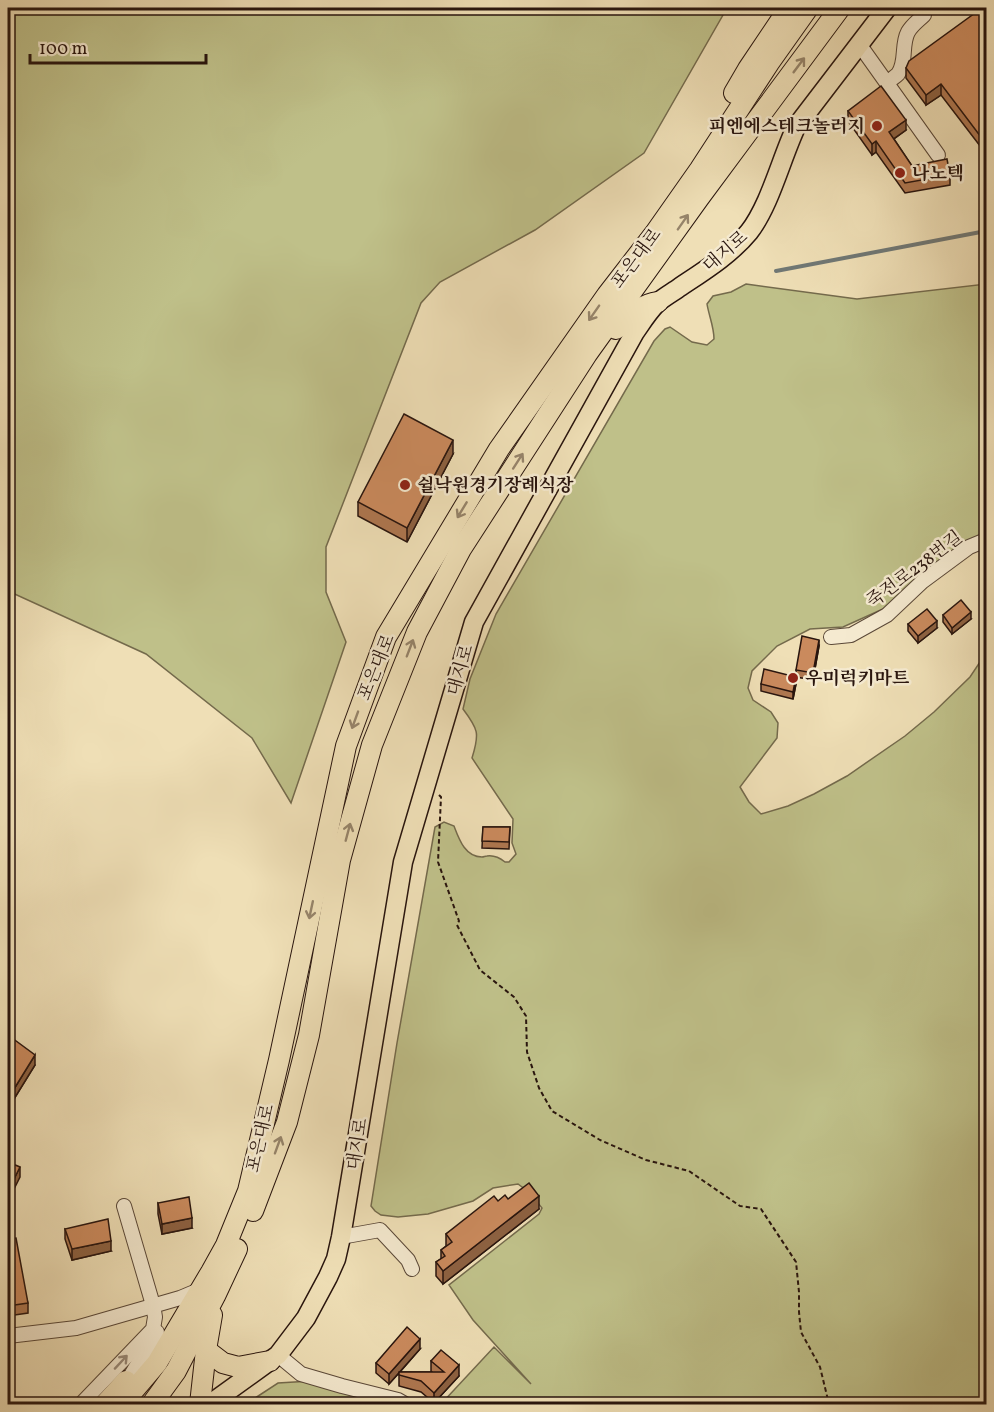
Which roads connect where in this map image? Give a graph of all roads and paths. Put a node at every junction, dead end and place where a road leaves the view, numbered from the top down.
1 (789, 8) edge
2 (808, 8) edge
3 (840, 8) edge
4 (887, 8) edge
5 (924, 15) dead end
6 (859, 44) junction
7 (887, 83) junction
8 (938, 154) dead end
9 (655, 233) junction
10 (658, 302) junction
11 (587, 354) junction
12 (987, 540) edge
13 (831, 637) dead end
14 (428, 779) junction
15 (124, 1206) dead end
16 (341, 1237) junction
17 (412, 1269) dead end
18 (207, 1293) junction
19 (153, 1305) junction
20 (8, 1336) edge
21 (206, 1350) junction
22 (274, 1358) junction
23 (128, 1380) junction
24 (81, 1404) edge
25 (105, 1404) edge
26 (122, 1404) edge
27 (152, 1404) edge
28 (200, 1404) edge
29 (210, 1404) edge
30 (405, 1404) edge
31 (829, 1404) edge

1 - 9 highway
2 - 9 highway, 포은대로
11 -> 3 highway, 포은대로
4 - 6 main road, 대지로
5 - 7 street
6 - 7 street
6 - 10 main road, 대지로
7 - 8 street
9 -> 18 highway, 포은대로
10 - 11 highway
10 - 14 main road, 대지로
18 -> 11 highway, 포은대로
12 - 13 street, 죽전로238번길
14 - 16 main road, 대지로
14 - 31 path
15 - 19 street
16 - 17 street
16 - 22 main road, 대지로
18 - 19 street
18 - 21 highway
18 - 23 highway
18 - 26 highway, 포은대로
18 - 27 highway, 포은대로
19 - 20 street
19 - 23 street
24 -> 19 street
21 - 22 highway
21 - 28 highway
22 - 29 main road, 대지로
22 - 30 street
23 - 25 highway

